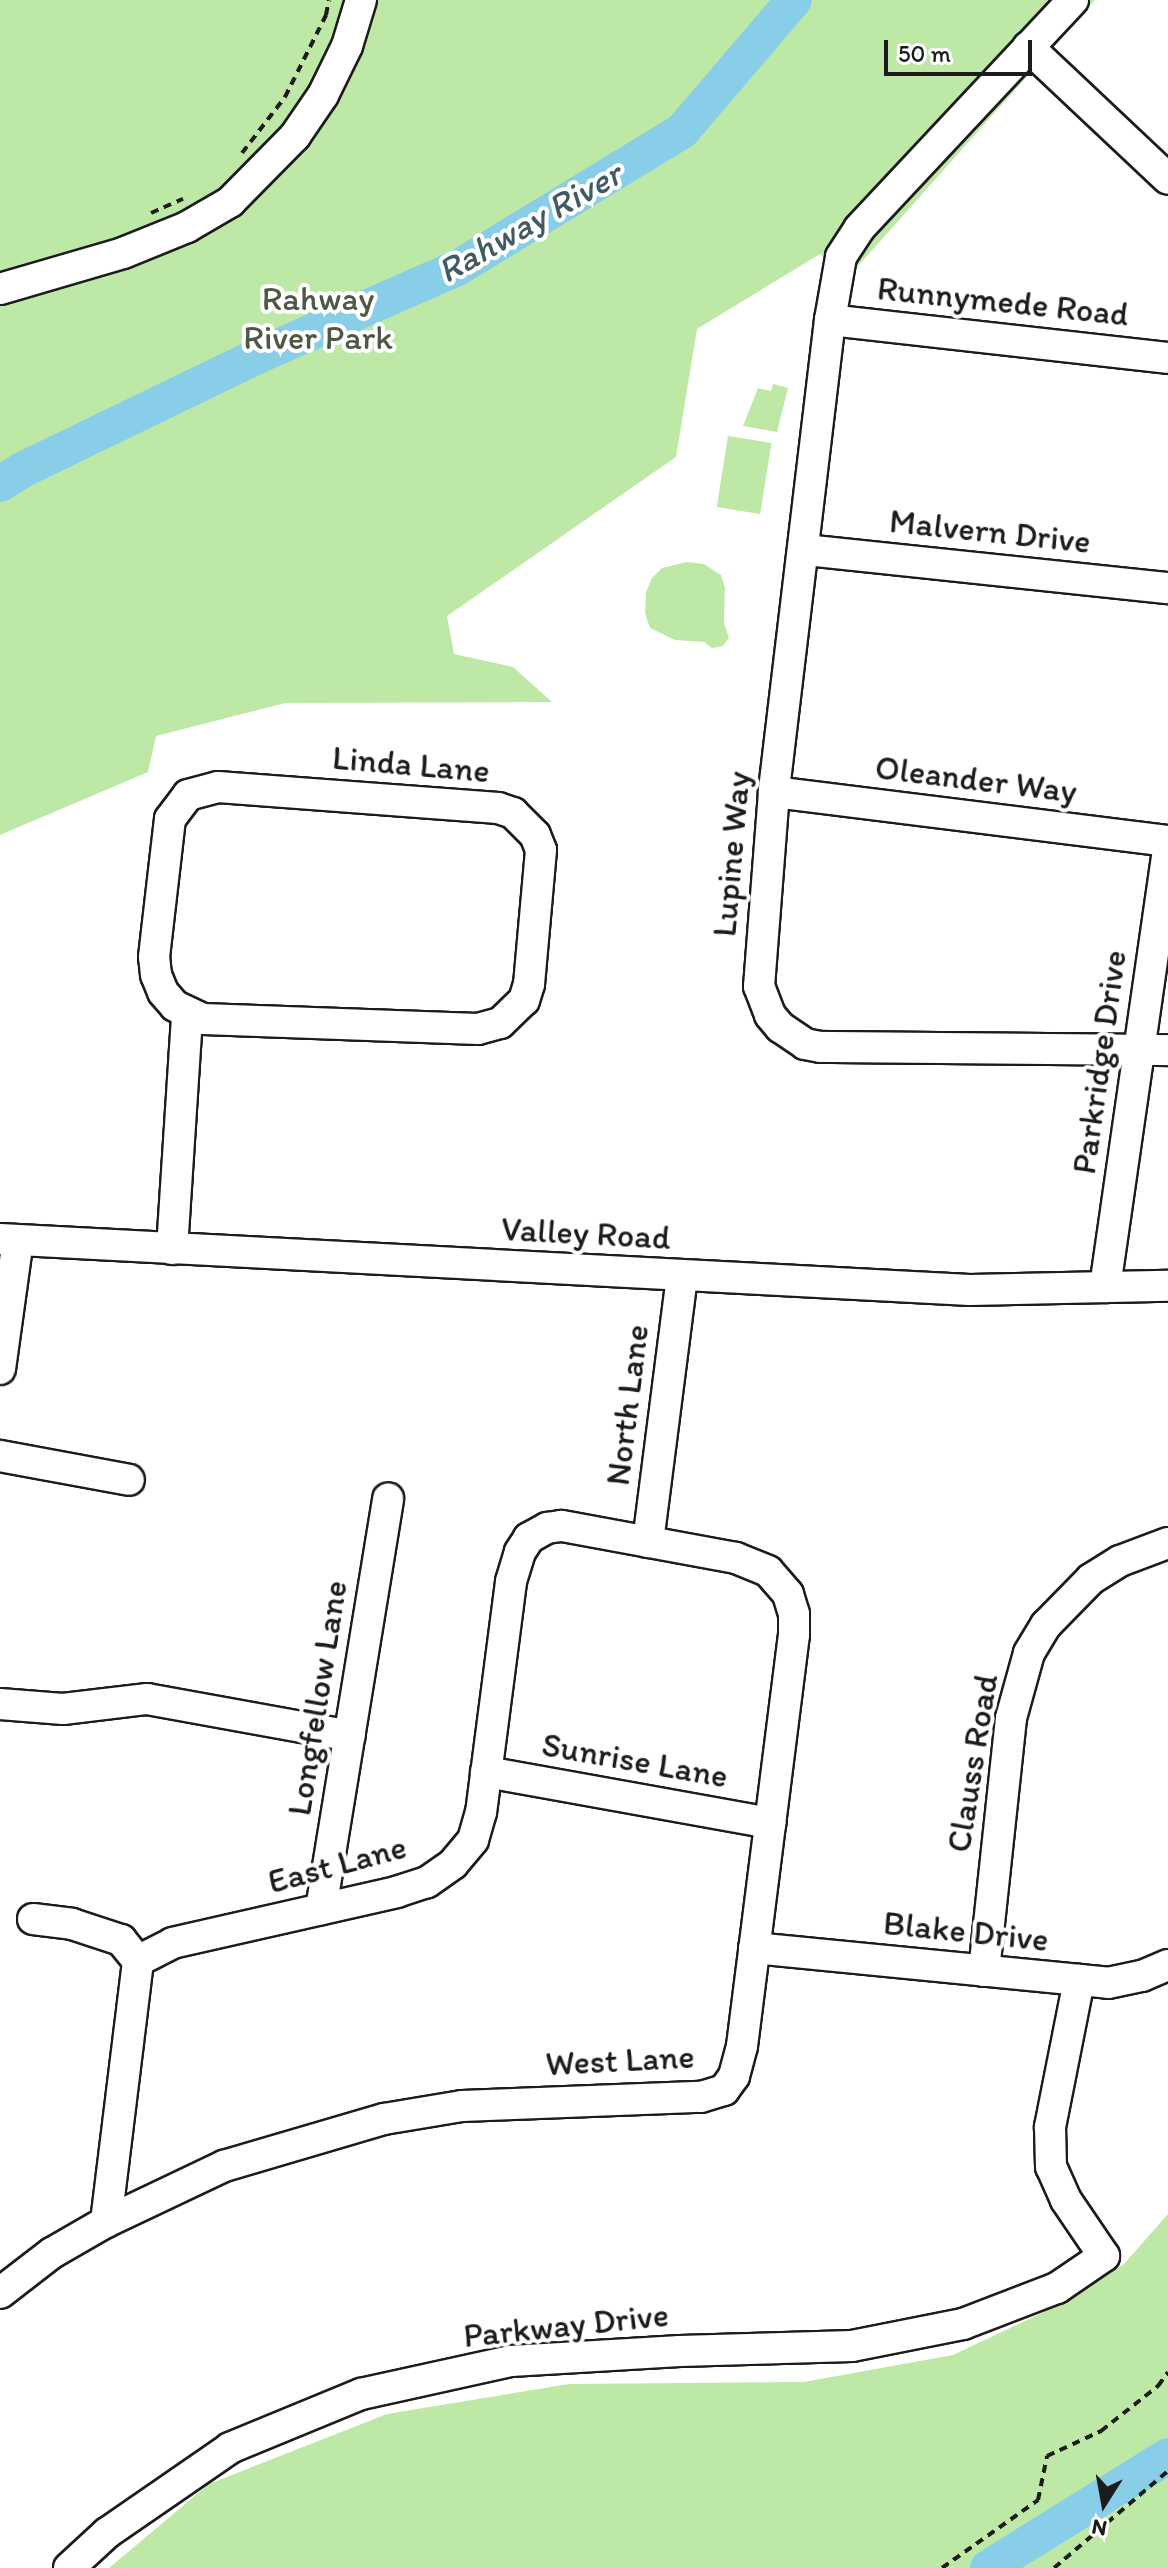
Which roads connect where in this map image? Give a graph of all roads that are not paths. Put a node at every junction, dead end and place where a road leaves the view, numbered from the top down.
1 (361, 0) edge
2 (1073, 0) edge
3 (1028, 47) junction
4 (1168, 179) edge
5 (0, 289) edge
6 (830, 320) junction
7 (1168, 358) edge
8 (805, 550) junction
9 (1168, 588) edge
10 (774, 792) junction
11 (1168, 841) edge
12 (1168, 848) edge
13 (187, 1014) junction
14 (1154, 1050) edge
15 (9, 1240) edge
16 (172, 1249) junction
17 (682, 1277) junction
18 (1168, 1286) edge
19 (1105, 1287) junction
20 (0, 1369) edge
21 (0, 1456) edge
22 (129, 1480) dead end
23 (388, 1498) dead end
24 (648, 1542) junction
25 (1168, 1543) edge
26 (0, 1704) edge
27 (350, 1736) junction
28 (486, 1772) junction
29 (770, 1823) junction
30 (321, 1909) junction
31 (33, 1919) dead end
32 (754, 1948) junction
33 (138, 1961) junction
34 (1168, 1965) edge
35 (984, 1971) junction
36 (1079, 1980) junction
37 (106, 2222) junction
38 (0, 2293) edge
39 (69, 2568) edge

1 - 5 street
2 - 3 street, Lupine Way
3 - 4 street
3 - 6 street, Lupine Way
6 - 7 street, Runnymede Road
6 - 8 street, Lupine Way
8 - 9 street, Malvern Drive
8 - 10 street, Lupine Way
10 - 11 street, Oleander Way
10 - 14 street, Lupine Way
12 - 14 street, Parkridge Drive
13 - 13 street, Linda Lane
13 - 16 street
14 - 19 street, Parkridge Drive
15 - 16 street, Valley Road
15 - 20 street
16 - 17 street, Valley Road
17 - 19 street, Valley Road
17 - 24 street, North Lane
18 - 19 street, Valley Road
21 - 22 street
23 - 27 street, Longfellow Lane
24 - 28 street, East Lane
24 - 29 street, West Lane
25 - 35 street, Clauss Road
26 - 27 street
27 - 30 street, Longfellow Lane
28 - 29 street, Sunrise Lane
28 - 30 street, East Lane
29 - 32 street, West Lane
30 - 33 street, East Lane
31 - 33 street
32 - 35 street, Blake Drive
32 - 37 street, West Lane
33 - 37 street
34 - 36 street, Blake Drive
35 - 36 street, Blake Drive
36 - 39 street, Parkway Drive
37 - 38 street, West Lane

